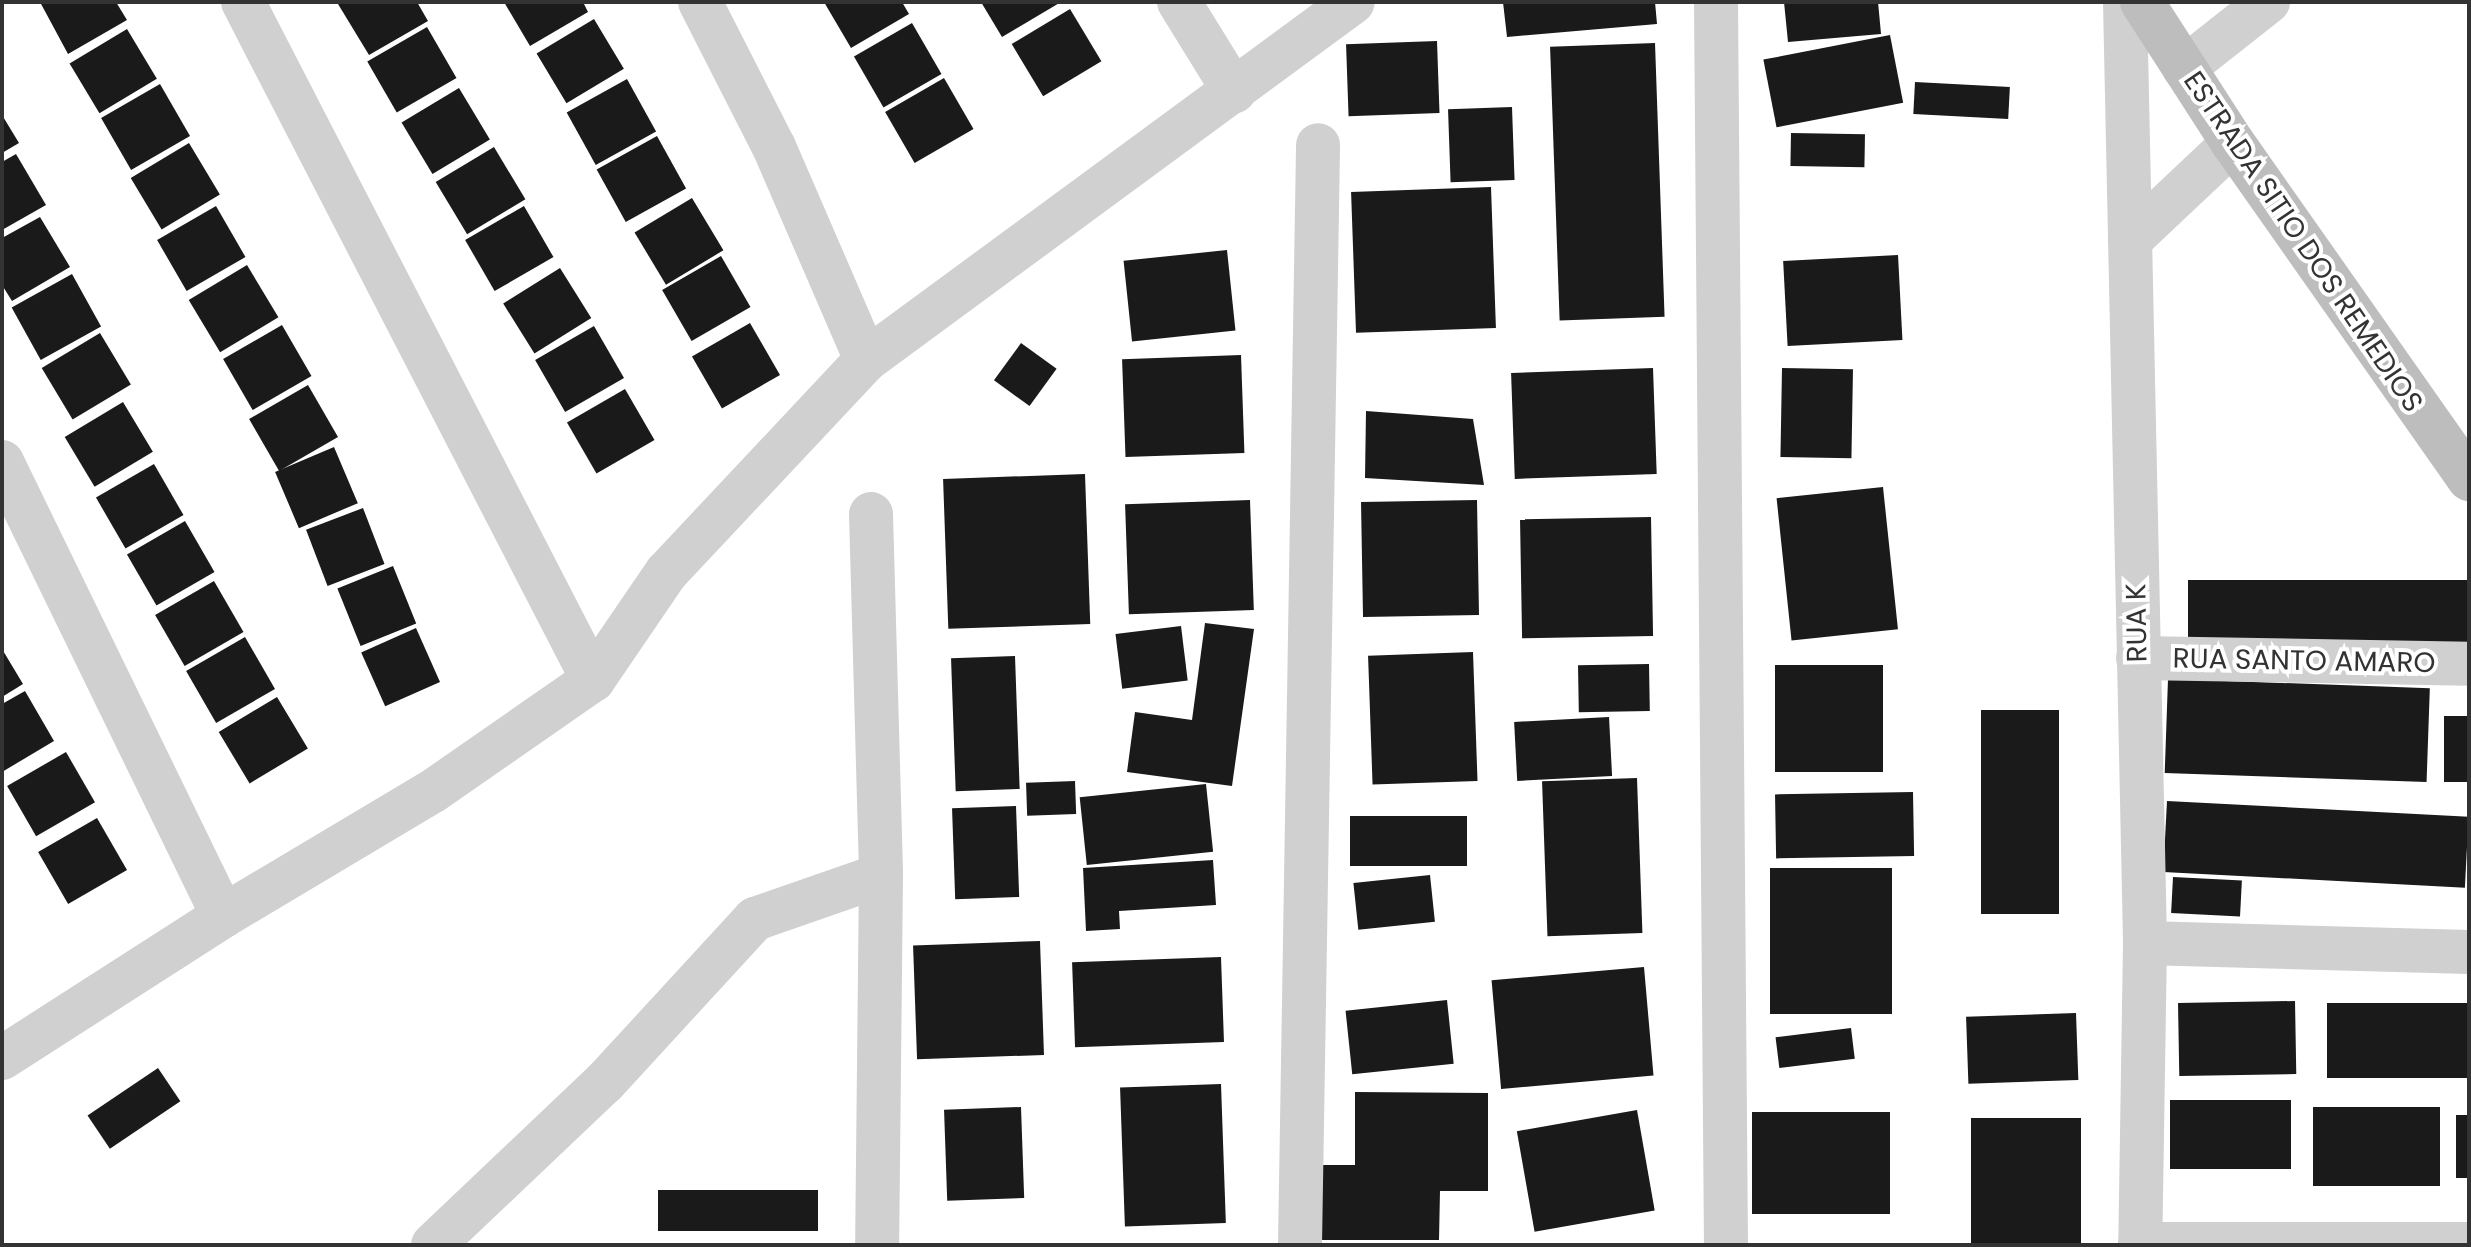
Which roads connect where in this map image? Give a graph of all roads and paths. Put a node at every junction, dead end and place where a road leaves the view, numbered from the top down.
1 (243, 2) edge
2 (700, 2) edge
3 (1179, 2) edge
4 (1353, 2) edge
5 (1716, 2) edge
6 (2125, 2) edge
7 (2142, 2) edge
8 (2268, 2) edge
9 (2184, 68) junction
10 (1234, 91) junction
11 (2233, 143) junction
12 (1318, 145) dead end
13 (2130, 240) junction
14 (866, 360) junction
15 (2, 462) edge
16 (2469, 479) edge
17 (871, 514) dead end
18 (2138, 658) junction
19 (2469, 664) edge
20 (593, 680) junction
21 (881, 875) junction
22 (223, 916) junction
23 (2145, 943) junction
24 (2469, 952) edge
25 (2, 1058) edge
26 (2469, 1244) edge
27 (433, 1245) edge
28 (877, 1245) edge
29 (1300, 1245) edge
30 (1726, 1245) edge
31 (2140, 1245) edge

1 - 20 street
2 - 14 street
3 - 10 street
4 - 10 street
5 - 30 street
6 - 13 street, RUA K
7 - 9 street, ESTRADA SITIO DOS REMEDIOS
8 - 9 street
9 - 11 street, ESTRADA SITIO DOS REMEDIOS
10 - 14 street
11 - 13 street
11 - 16 street, ESTRADA SITIO DOS REMEDIOS
12 - 29 street
13 - 18 street, RUA K
14 - 20 street
15 - 22 street
17 - 21 street
18 - 19 street, RUA SANTO AMARO
18 - 23 street, RUA K
20 - 22 street
21 - 27 street
21 - 28 street
22 - 25 street
23 - 24 street
23 - 31 street, RUA K
26 - 31 street

